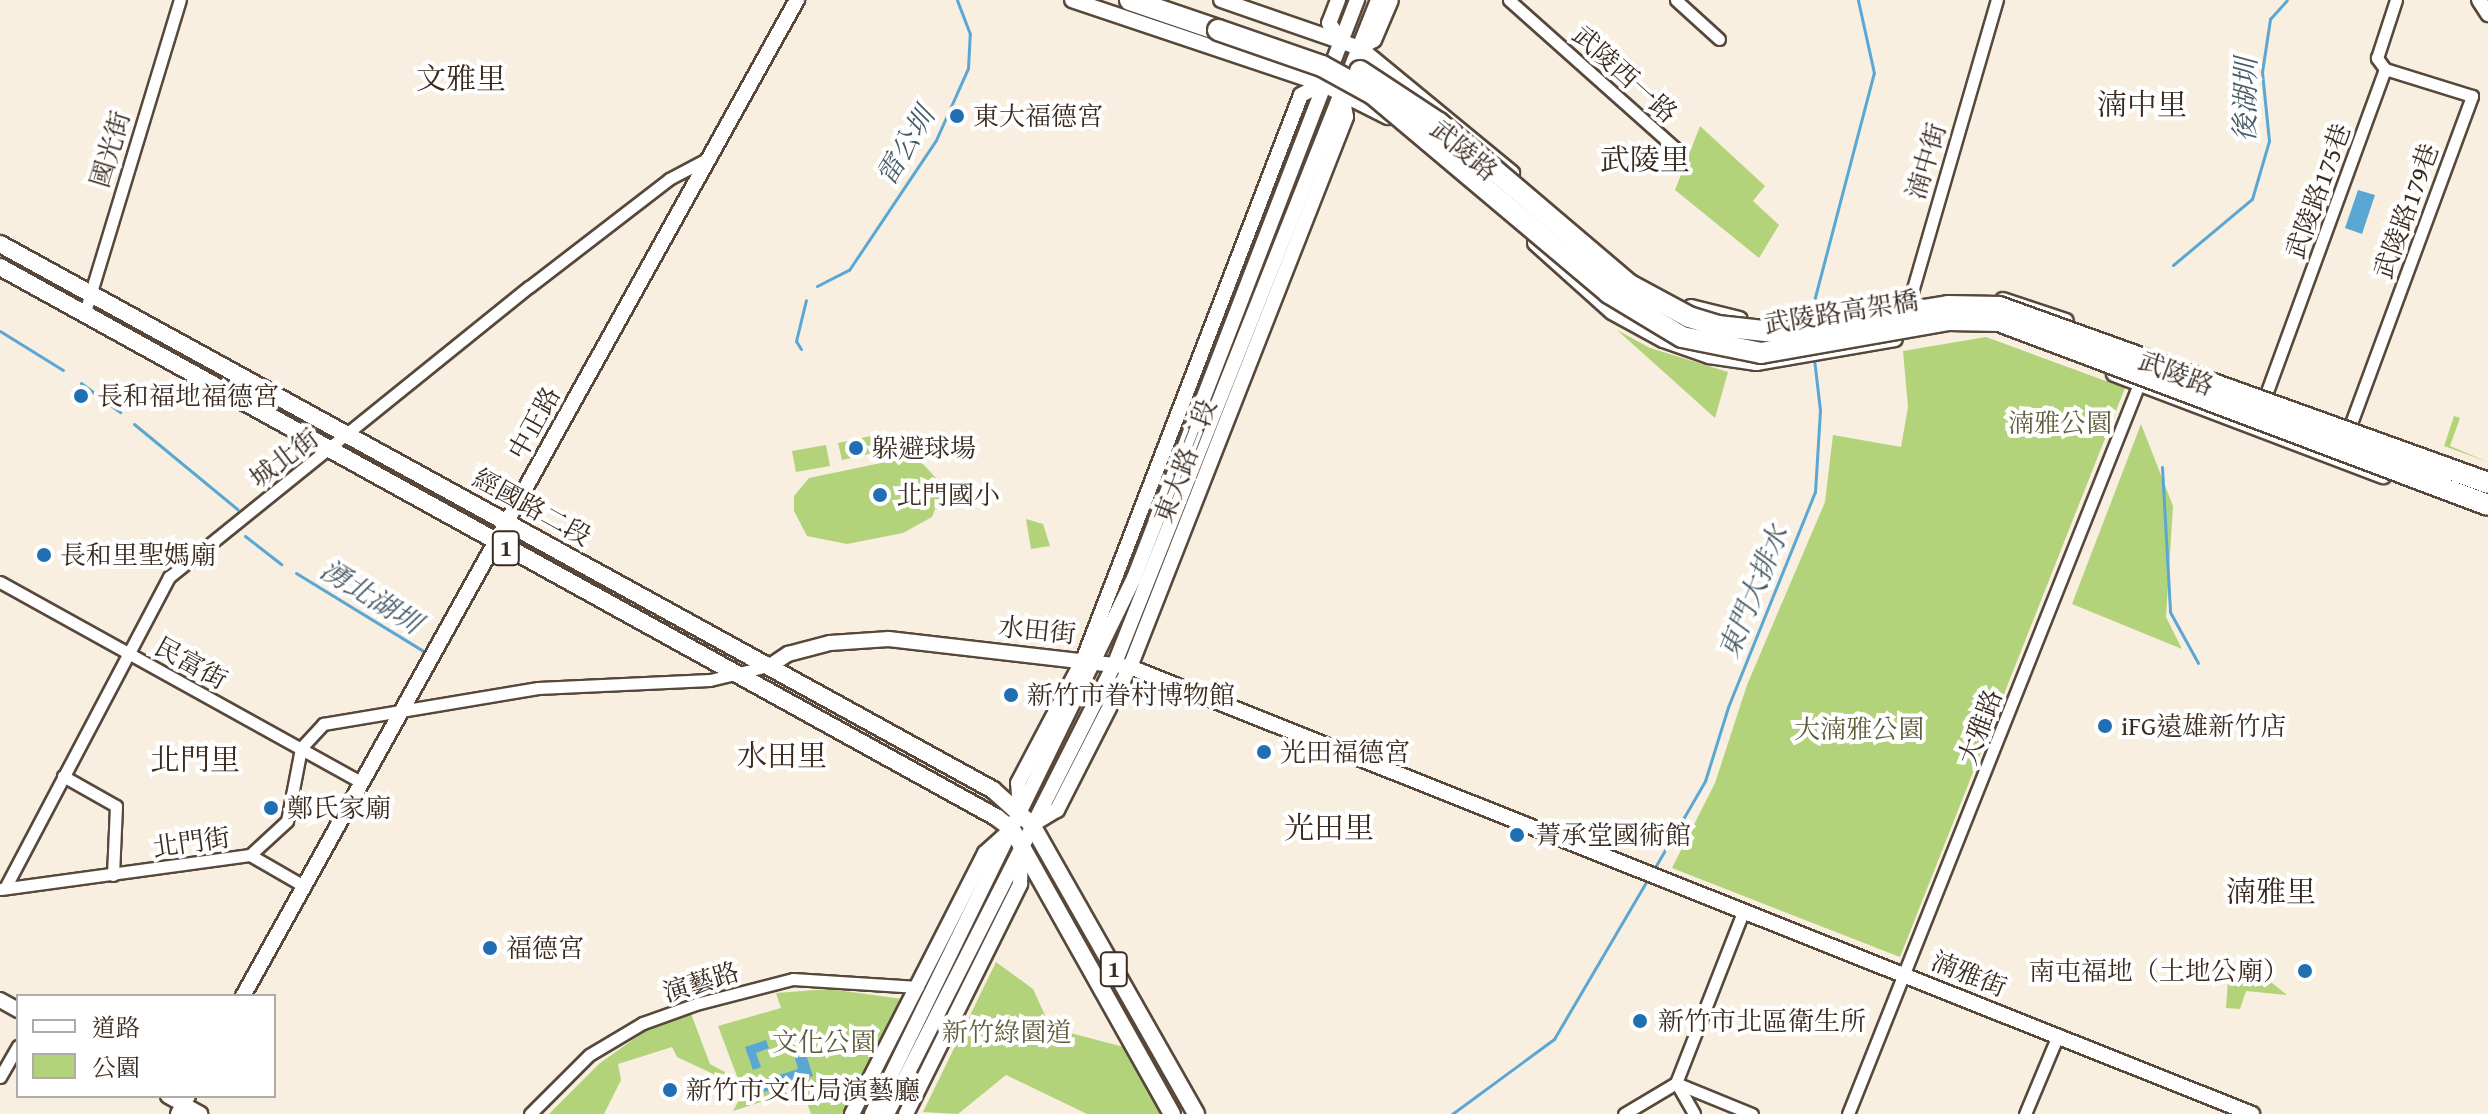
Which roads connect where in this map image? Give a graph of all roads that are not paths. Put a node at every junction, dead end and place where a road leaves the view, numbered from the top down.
1 (180, 0) edge
2 (797, 0) edge
3 (1072, 0) edge
4 (1130, 0) edge
5 (1160, 0) edge
6 (1338, 0) edge
7 (1357, 0) edge
8 (1378, 0) edge
9 (1391, 0) edge
10 (1509, 0) edge
11 (1676, 0) edge
12 (1997, 0) edge
13 (2396, 0) edge
14 (2479, 0) edge
15 (2488, 14) edge
16 (1220, 17) edge
17 (1719, 39) dead end
18 (1341, 41) junction
19 (1360, 48) junction
20 (2385, 69) junction
21 (1322, 84) junction
22 (1342, 95) junction
23 (1676, 149) dead end
24 (705, 160) junction
25 (1498, 160) junction
26 (1482, 196) junction
27 (1527, 209) junction
28 (0, 244) edge
29 (0, 267) edge
30 (92, 292) junction
31 (1906, 305) junction
32 (85, 312) junction
33 (1928, 317) junction
34 (1768, 322) junction
35 (1906, 329) junction
36 (2153, 356) junction
37 (1761, 360) junction
38 (2179, 365) junction
39 (2138, 384) junction
40 (2168, 396) junction
41 (2265, 397) junction
42 (2224, 399) junction
43 (2350, 426) junction
44 (351, 435) junction
45 (330, 449) junction
46 (2488, 475) edge
47 (2488, 483) edge
48 (2488, 494) edge
49 (2488, 505) edge
50 (2488, 515) edge
51 (507, 521) junction
52 (493, 541) junction
53 (0, 582) edge
54 (127, 652) junction
55 (1091, 659) junction
56 (1115, 663) junction
57 (770, 666) junction
58 (1130, 667) junction
59 (736, 672) junction
60 (399, 713) junction
61 (301, 748) junction
62 (63, 776) junction
63 (361, 782) junction
64 (1026, 818) junction
65 (1012, 829) junction
66 (1021, 846) junction
67 (250, 855) junction
68 (113, 875) junction
69 (1667, 880) joint
70 (304, 886) junction
71 (2, 888) edge
72 (1743, 912) junction
73 (1906, 975) junction
74 (918, 987) junction
75 (244, 994) edge
76 (2058, 1035) junction
77 (16, 1049) edge
78 (0, 1077) edge
79 (1676, 1083) junction
80 (183, 1105) edge
81 (200, 1114) edge
82 (530, 1114) edge
83 (852, 1114) edge
84 (872, 1114) edge
85 (887, 1114) edge
86 (906, 1114) edge
87 (1172, 1114) edge
88 (1196, 1114) edge
89 (1624, 1114) edge
90 (1694, 1114) edge
91 (1752, 1114) edge
92 (1848, 1114) edge
93 (2025, 1114) edge
94 (2252, 1114) edge

1 - 30 street, 國光街
2 - 24 street, 中正路
3 - 21 street, 武陵路
4 - 16 highway, 武陵路高架橋
5 - 16 highway, 武陵路高架橋
6 - 18 street
7 - 18 street, 東大路二段
8 - 19 street, 東大路二段
9 - 19 street, 東大路二段
10 - 23 street, 武陵西一路
11 - 17 street
12 - 31 street, 湳中街
13 - 20 street, 武陵路175巷
14 - 15 street
16 - 18 street, 武陵路
16 - 33 highway, 武陵路高架橋, bridge
18 - 19 street, 武陵路
18 - 21 street, 東大路二段
19 - 22 street, 東大路二段
19 - 25 street, 武陵路
20 - 41 street, 武陵路175巷
20 - 43 street, 武陵路179巷
21 - 22 street, 武陵路
21 - 55 street, 東大路二段
22 - 26 street, 武陵路
22 - 56 street, 東大路二段
22 - 58 street, 東大路二段
24 - 44 street, 城北街
24 - 51 street, 中正路
25 - 27 highway
25 - 34 street, 武陵路
26 - 27 highway
26 - 37 street, 武陵路
27 - 33 highway, bridge
28 - 30 main road, 經國路二段 / 1
29 - 32 main road, 經國路二段 / 1
30 - 32 street, 國光街
30 - 44 main road, 經國路二段 / 1
31 - 34 street, 武陵路
31 - 35 street, 湳中街
31 - 36 street, 武陵路
32 - 45 main road, 經國路二段 / 1
33 - 47 highway, 武陵路高架橋, bridge
33 - 49 highway, 武陵路高架橋, bridge
34 - 37 street
35 - 37 street, 武陵路
35 - 37 street, bridge
35 - 39 street, 武陵路
36 - 38 street, 武陵路
36 - 39 street, 大雅路
38 - 41 street, 武陵路
38 - 42 highway
39 - 40 street, 武陵路
39 - 73 street, 大雅路
40 - 42 highway
40 - 50 street, 武陵路
41 - 43 street, 武陵路
42 - 48 highway
43 - 46 street, 武陵路
44 - 45 street, 城北街
44 - 51 main road, 經國路二段 / 1
45 - 52 main road, 經國路二段 / 1
45 - 54 street, 城北街
51 - 52 street, 中正路
51 - 57 main road, 經國路二段 / 1
52 - 59 main road, 經國路二段 / 1
52 - 60 street, 中正路
53 - 54 street, 民富街
54 - 61 street, 民富街
54 - 62 street, 城北街
55 - 56 street, 水田街
55 - 57 street, 水田街
55 - 64 street, 東大路二段
56 - 58 street, 水田街
56 - 64 street, 東大路二段
57 - 59 street, 水田街
57 - 64 main road, 經國路二段 / 1
58 - 64 street, 東大路二段
58 - 69 street, 水田街
59 - 60 street, 水田街
59 - 65 main road, 經國路二段 / 1
60 - 61 street
60 - 63 street, 中正路
61 - 63 street, 民富街
61 - 67 street, 北門街
62 - 68 street
62 - 71 street, 城北街
63 - 70 street, 中正路
64 - 65 street, 東大路二段
64 - 66 street, 東大路二段
64 - 88 main road, 1
65 - 66 main road, 1
65 - 74 street, 東大路二段
65 - 84 street, 東大路二段
66 - 85 street, 東大路二段
66 - 86 street, 東大路二段
66 - 87 main road, 1
67 - 68 street, 北門街
67 - 70 street
68 - 71 street, 北門街
69 - 72 street, 湳雅街
70 - 75 street, 中正路
72 - 73 street, 湳雅街
72 - 79 street
73 - 76 street, 湳雅街
73 - 92 street, 大雅路
74 - 82 street, 演藝路
74 - 83 street, 東大路二段
76 - 93 street
76 - 94 street, 湳雅街
77 - 78 street
79 - 89 street
79 - 90 street
79 - 91 street
80 - 81 street

